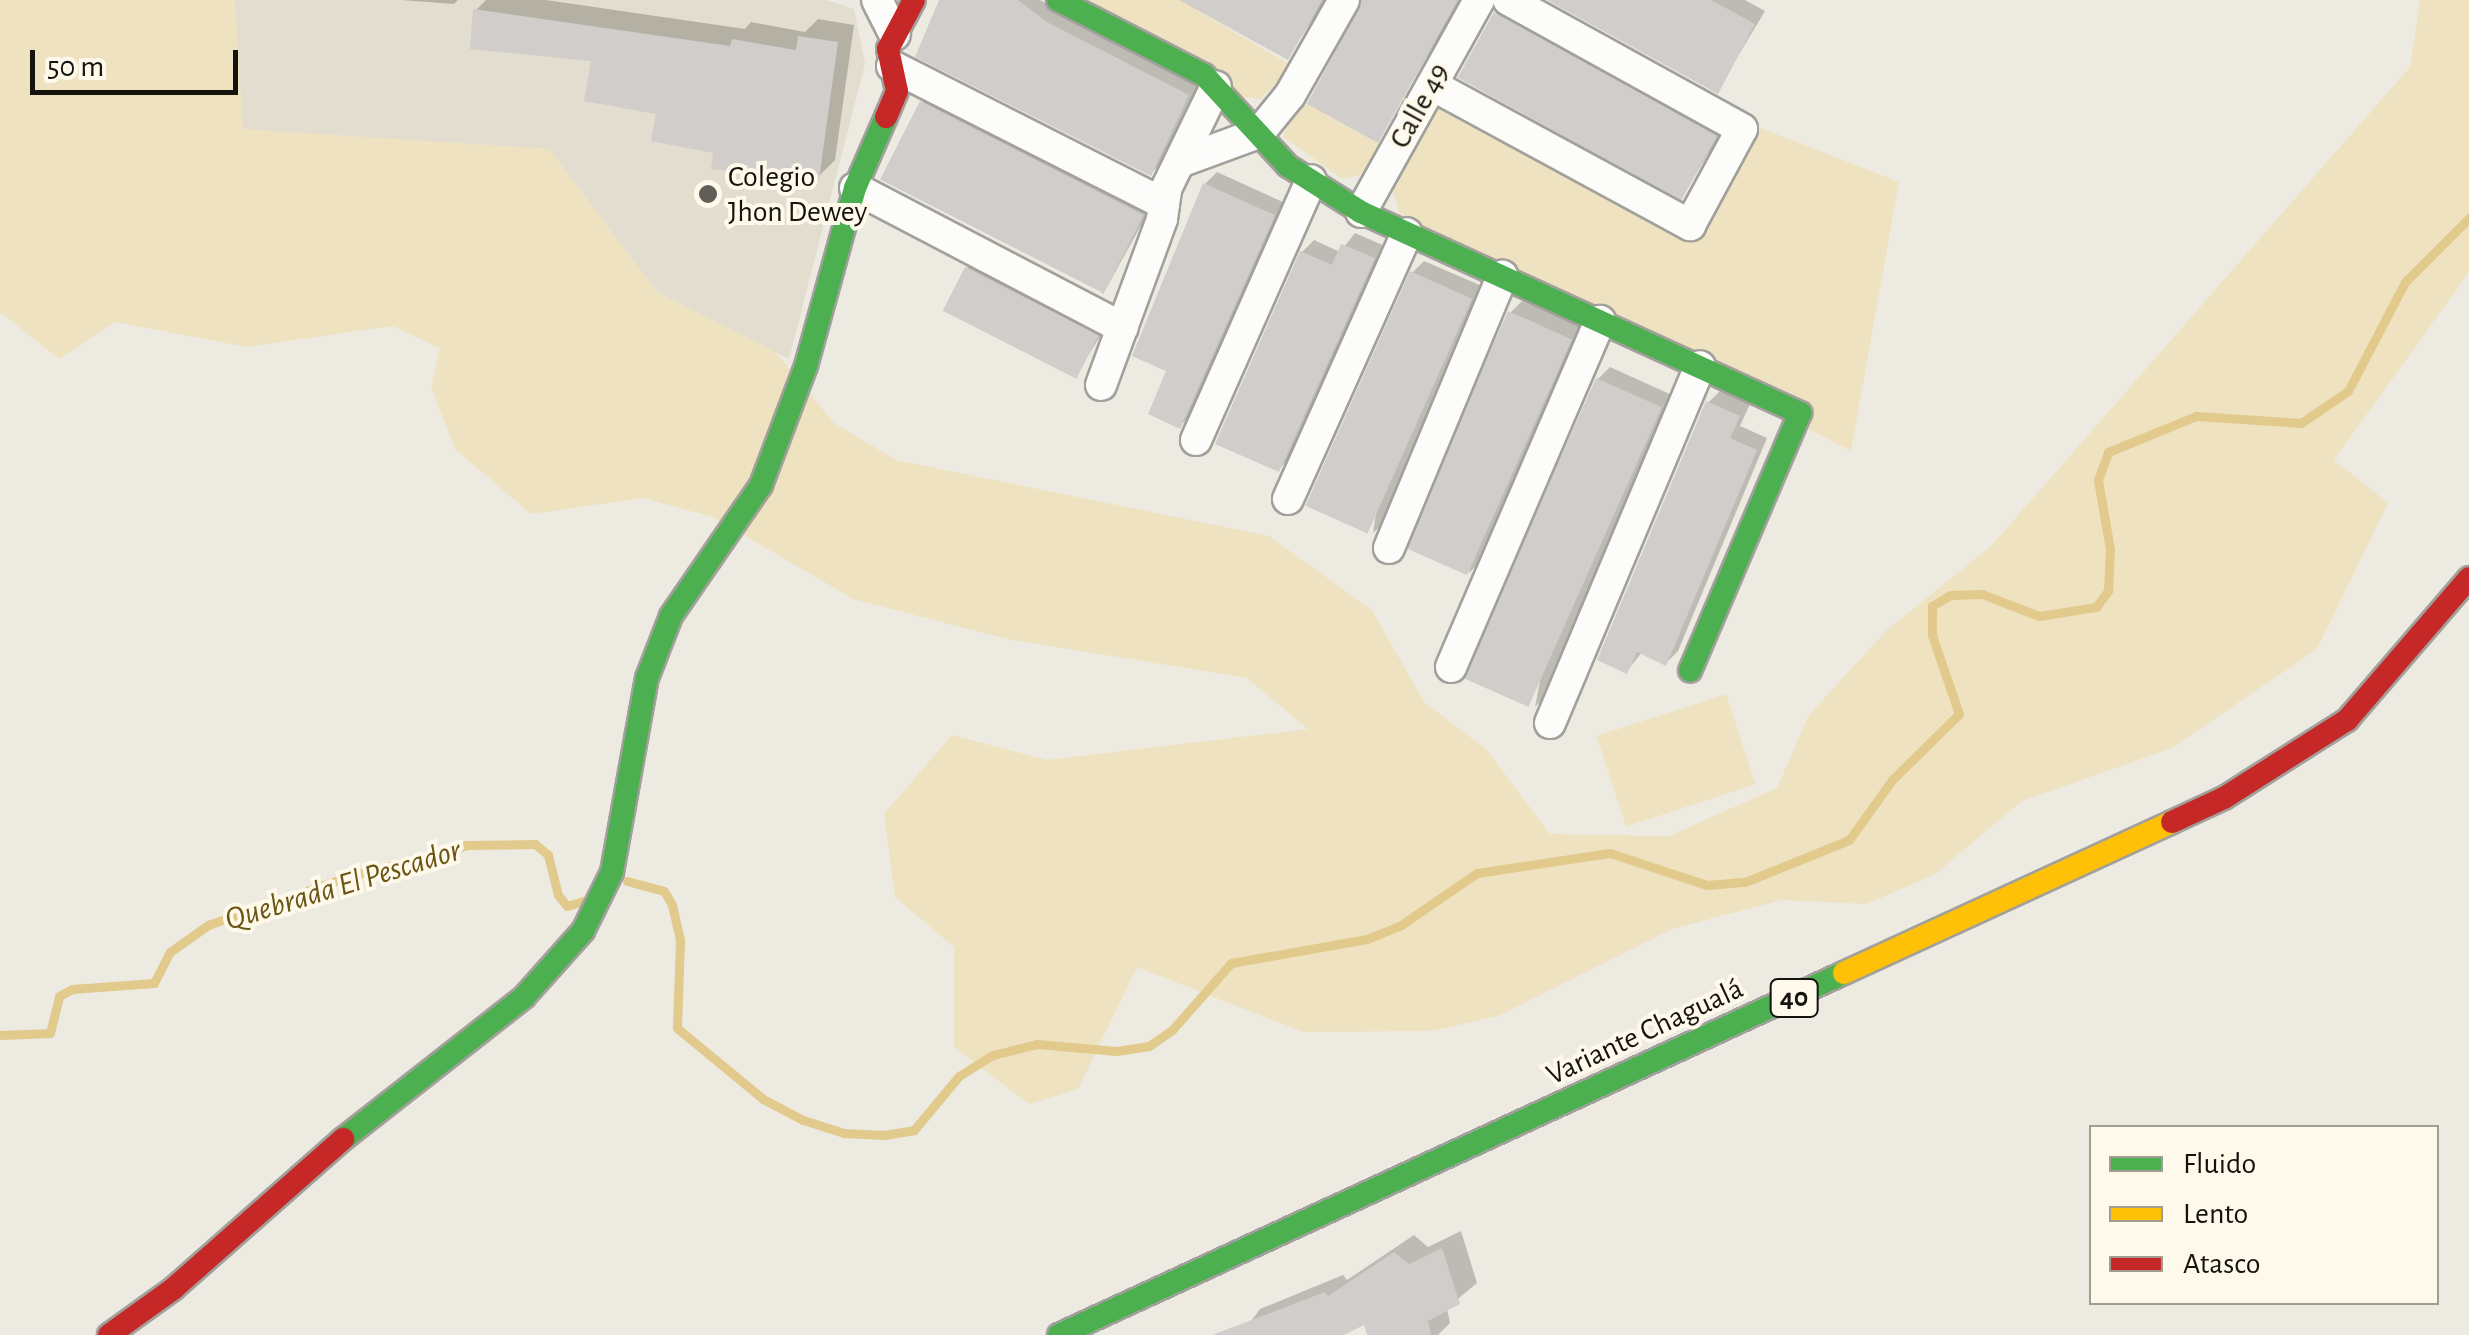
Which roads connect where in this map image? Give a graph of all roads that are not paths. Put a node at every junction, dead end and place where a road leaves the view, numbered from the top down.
1 (876, 0) edge
2 (914, 0) edge
3 (1060, 0) edge
4 (1344, 0) edge
5 (1479, 0) edge
6 (1508, 0) edge
7 (895, 35) junction
8 (892, 66) junction
9 (1432, 85) junction
10 (1216, 86) junction
11 (1259, 133) junction
12 (1180, 162) junction
13 (1310, 180) junction
14 (855, 188) junction
15 (1164, 204) junction
16 (1362, 212) junction
17 (1407, 232) junction
18 (1502, 276) junction
19 (1600, 321) junction
20 (1123, 328) junction
21 (1700, 366) junction
22 (1100, 385) dead end
23 (1196, 440) dead end
24 (1288, 499) dead end
25 (1389, 548) dead end
26 (2469, 578) edge
27 (1451, 667) dead end
28 (1690, 671) dead end
29 (1550, 722) dead end
30 (109, 1335) edge
31 (1059, 1335) edge

1 - 7 street
2 - 7 main road
3 - 10 main road
4 - 11 street
5 - 9 street, Calle 49
6 - 9 street
7 - 8 main road
8 - 14 main road
8 - 15 street
9 - 16 street, Calle 49
10 - 11 main road
10 - 12 street
11 - 12 street
11 - 13 main road
12 - 15 street
13 - 16 main road
13 - 23 street
14 - 20 street
14 - 30 main road
15 - 20 street
16 - 17 main road
17 - 18 main road
17 - 24 street
18 - 19 main road
18 - 25 street
19 - 21 main road
19 - 27 street
20 - 22 street
21 - 28 main road
21 - 29 street
26 - 31 main road, Variante Chagualá / 40

